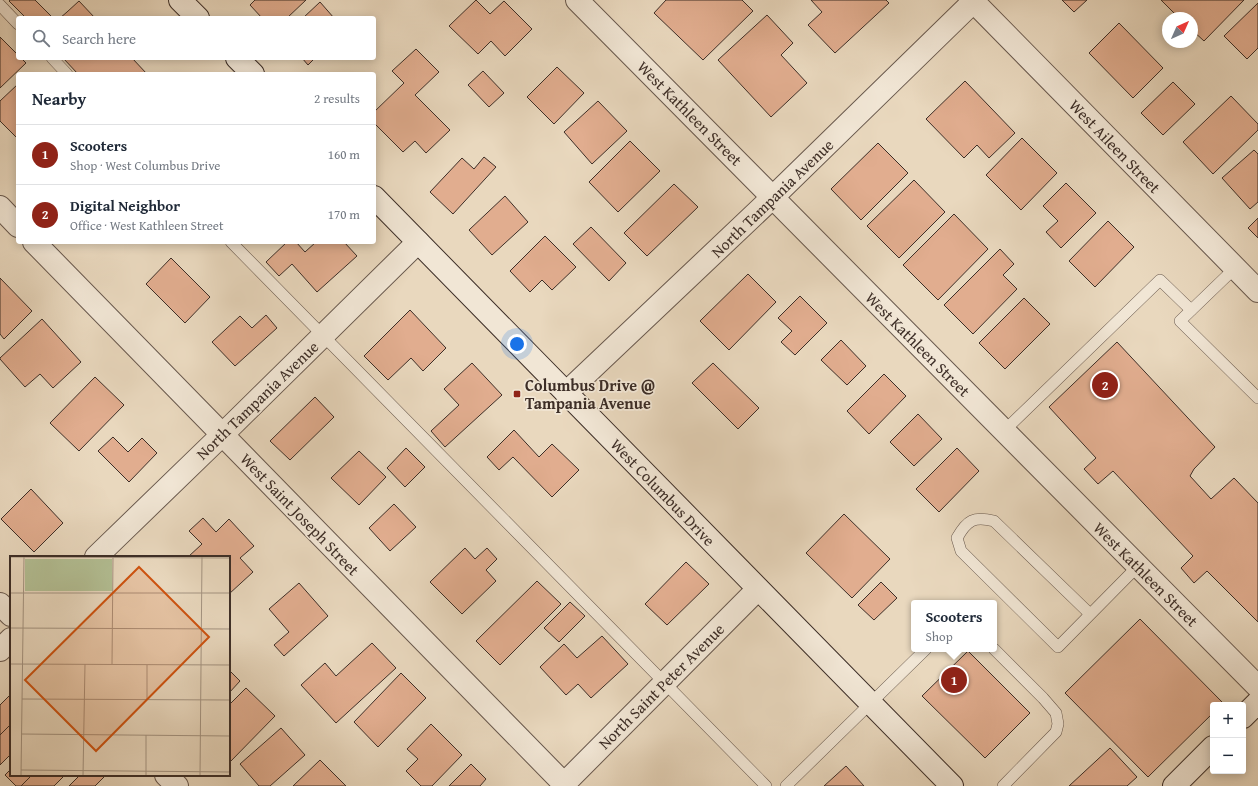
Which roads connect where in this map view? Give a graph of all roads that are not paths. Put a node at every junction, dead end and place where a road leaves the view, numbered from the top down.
1 (180, 0) edge
2 (577, 0) edge
3 (974, 0) edge
4 (0, 5) edge
5 (196, 16) edge
6 (16, 22) edge
7 (54, 60) edge
8 (239, 60) edge
9 (65, 72) edge
10 (251, 72) edge
11 (773, 197) junction
12 (376, 199) edge
13 (0, 207) edge
14 (16, 224) edge
15 (418, 242) junction
16 (36, 244) edge
17 (233, 244) edge
18 (1234, 268) junction
19 (1258, 291) edge
20 (1190, 310) junction
21 (323, 336) junction
22 (566, 393) junction
23 (1258, 398) edge
24 (1004, 431) junction
25 (223, 434) junction
26 (97, 556) edge
27 (1138, 566) junction
28 (758, 589) junction
29 (0, 604) edge
30 (1090, 614) junction
31 (10, 615) edge
32 (10, 640) edge
33 (0, 650) edge
34 (923, 652) edge
35 (997, 652) edge
36 (665, 682) junction
37 (1258, 687) edge
38 (1258, 702) edge
39 (870, 703) junction
40 (1246, 714) edge
41 (1210, 750) edge
42 (167, 776) edge
43 (944, 783) edge
44 (565, 785) edge
45 (177, 786) edge
46 (766, 786) edge
47 (786, 786) edge
48 (1002, 786) edge
49 (1174, 786) edge

1 - 5 street
2 - 11 street, West Kathleen Street
3 - 11 street, North Tampania Avenue
3 - 18 street, West Aileen Street
4 - 6 lane
7 - 9 lane
8 - 10 street
11 - 22 street, North Tampania Avenue
11 - 24 street, West Kathleen Street
12 - 15 street, West Columbus Drive
13 - 14 street
15 - 21 street, North Tampania Avenue
15 - 22 street, West Columbus Drive
16 - 25 street, West Saint Joseph Street
17 - 21 lane
18 - 19 street, West Aileen Street
18 - 20 lane
20 - 23 lane
20 - 24 lane
21 - 25 street, North Tampania Avenue
21 - 36 lane
22 - 28 street, West Columbus Drive
24 - 27 street, West Kathleen Street
25 - 26 street, North Tampania Avenue
25 - 44 street, West Saint Joseph Street
27 - 30 lane
27 - 37 street, West Kathleen Street
28 - 36 street, North Saint Peter Avenue
28 - 39 street, West Columbus Drive
29 - 31 street
30 - 30 lane
32 - 33 street
34 - 39 lane
35 - 48 lane
36 - 44 street, North Saint Peter Avenue
36 - 46 lane
38 - 40 street
39 - 43 street, West Columbus Drive
39 - 47 lane
41 - 49 street
42 - 45 street

